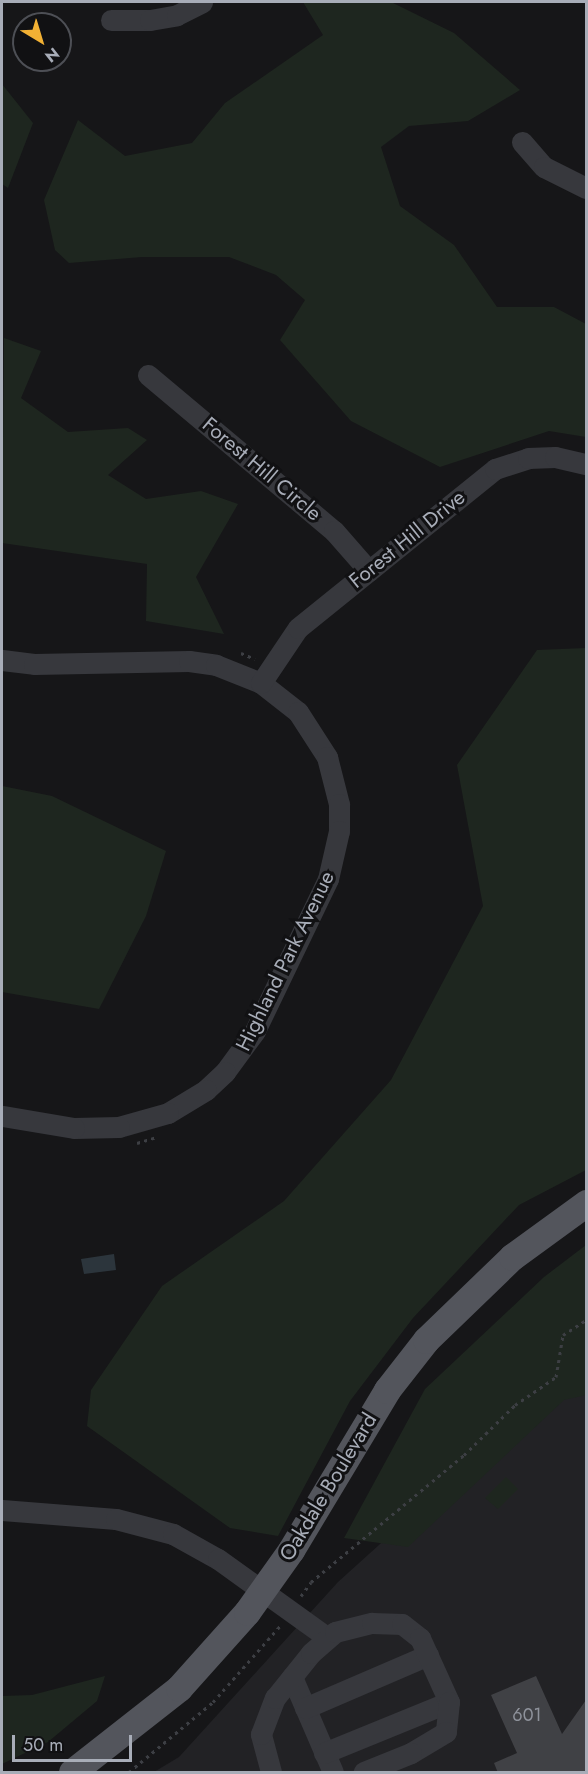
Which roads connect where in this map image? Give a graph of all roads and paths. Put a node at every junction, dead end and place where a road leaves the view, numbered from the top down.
1 (202, 2) edge
2 (111, 20) dead end
3 (522, 142) dead end
4 (586, 188) edge
5 (147, 375) dead end
6 (586, 464) edge
7 (369, 571) junction
8 (236, 652) dead end
9 (2, 660) edge
10 (266, 674) junction
11 (2, 1116) edge
12 (161, 1136) dead end
13 (132, 1144) dead end
14 (586, 1203) edge
15 (586, 1320) edge
16 (2, 1510) edge
17 (263, 1592) junction
18 (289, 1611) junction
19 (328, 1638) junction
20 (428, 1655) junction
21 (292, 1677) junction
22 (449, 1702) junction
23 (305, 1708) junction
24 (324, 1753) junction
25 (72, 1773) edge
26 (129, 1773) edge
27 (271, 1773) edge
28 (333, 1773) edge
29 (364, 1773) edge

1 - 2 street
3 - 4 street
5 - 7 street, Forest Hill Circle
6 - 7 street, Forest Hill Drive
7 - 10 street, Forest Hill Drive
8 - 10 path
9 - 10 street, Highland Park Avenue
10 - 11 street, Highland Park Avenue
12 - 13 path
14 - 17 main road, Oakdale Boulevard
15 - 18 path
16 - 17 street
17 - 18 street
17 - 25 main road, Oakdale Boulevard
18 - 19 street
18 - 26 path
19 - 20 street
19 - 21 street
20 - 22 street
20 - 23 street
21 - 23 street
21 - 27 street
22 - 24 street
22 - 29 street
23 - 24 street
24 - 28 street

